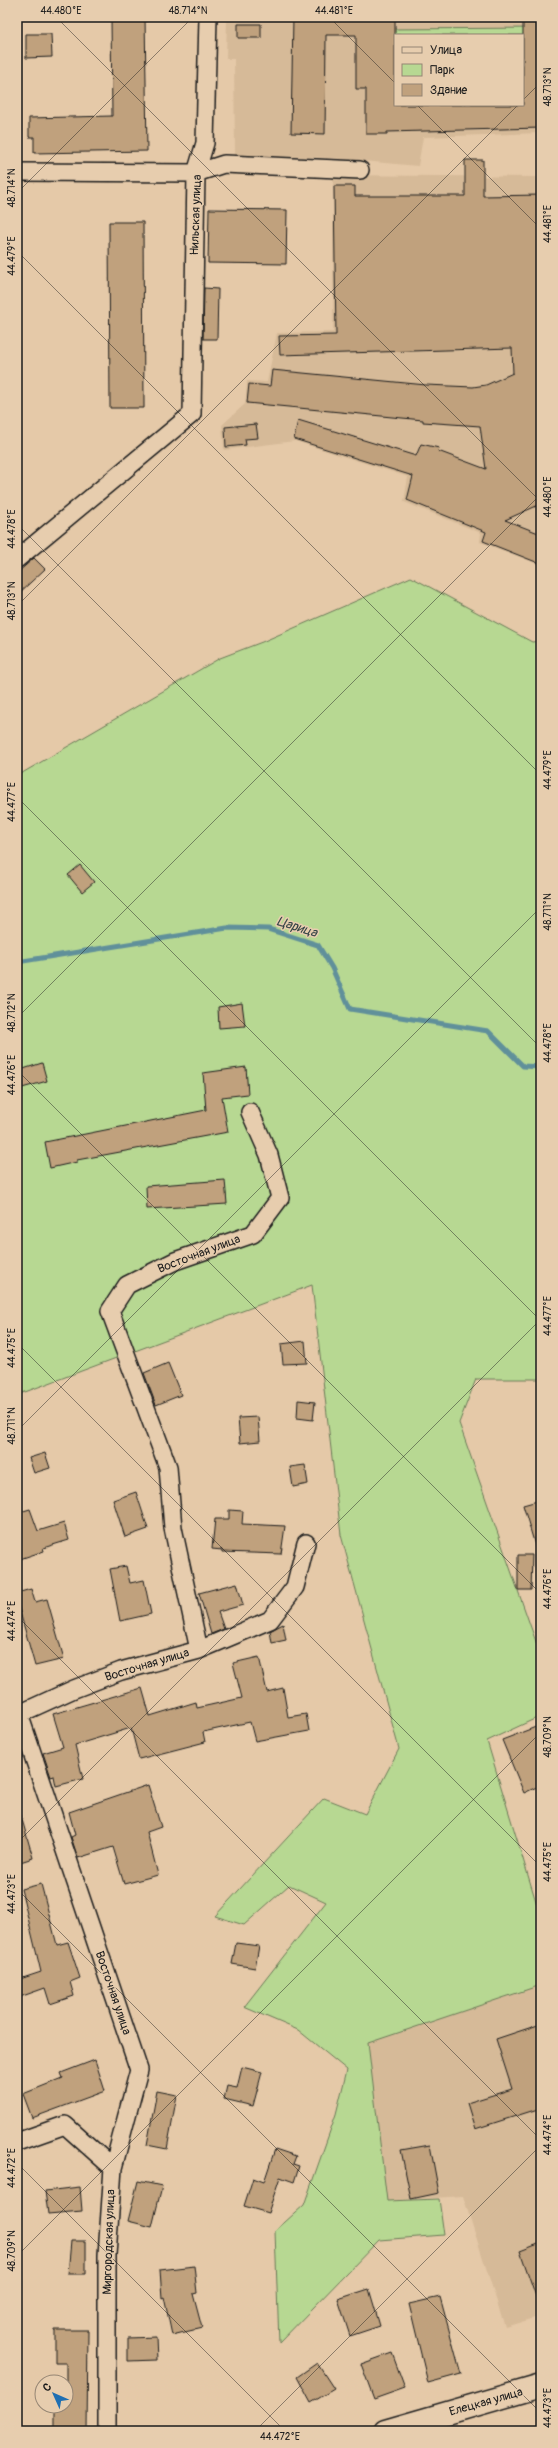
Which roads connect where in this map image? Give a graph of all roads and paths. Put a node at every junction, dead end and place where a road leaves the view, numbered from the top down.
1 (208, 17) edge
2 (360, 170) dead end
3 (17, 172) edge
4 (196, 173) junction
5 (17, 559) edge
6 (250, 1112) dead end
7 (306, 1543) dead end
8 (199, 1650) junction
9 (17, 2142) edge
10 (113, 2168) junction
11 (541, 2386) edge
12 (108, 2431) edge
13 (385, 2431) edge

1 - 4 street, Нильская улица
2 - 4 street
3 - 4 street
4 - 5 street, Нильская улица
6 - 8 street, Восточная улица
7 - 8 street
8 - 10 street, Восточная улица
9 - 10 street
10 - 12 street, Миргородская улица
11 - 13 main road, Елецкая улица

